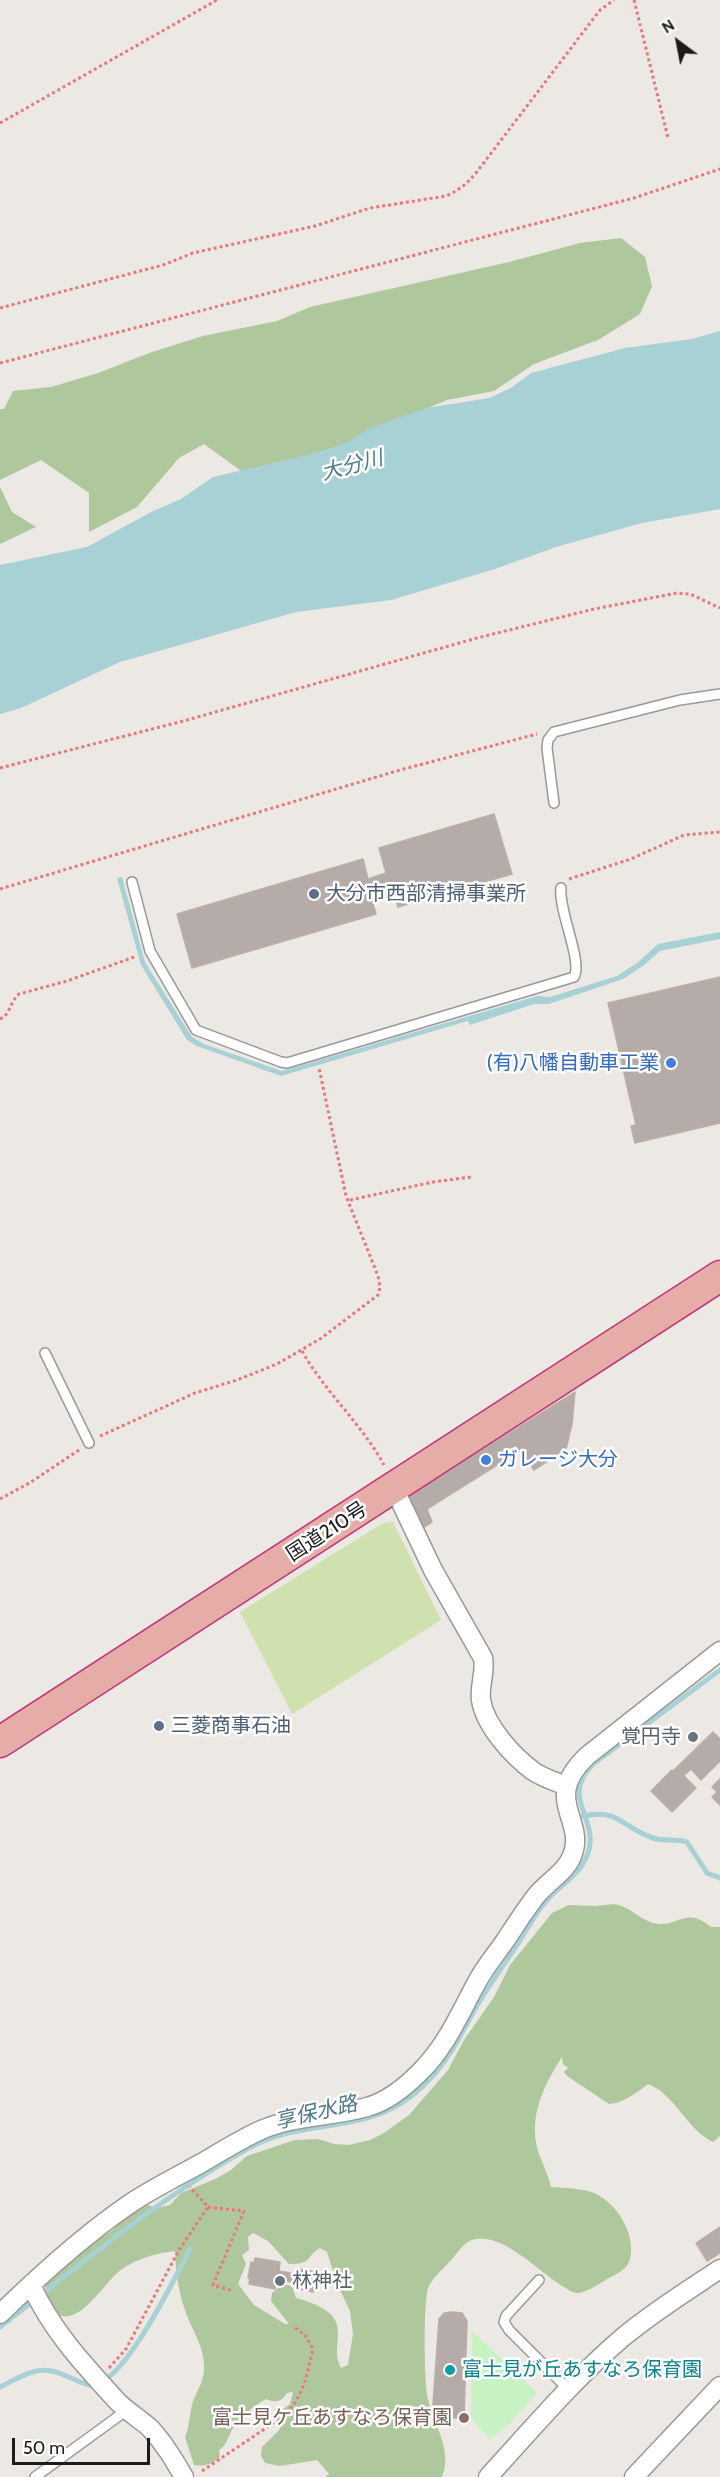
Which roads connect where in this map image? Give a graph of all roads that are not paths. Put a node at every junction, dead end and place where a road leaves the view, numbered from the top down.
1 (720, 694) edge
2 (554, 803) dead end
3 (132, 882) dead end
4 (561, 888) road end
5 (720, 1268) edge
6 (720, 1276) edge
7 (653, 1320) junction
8 (45, 1353) dead end
9 (89, 1443) road end
10 (394, 1488) junction
11 (720, 1651) edge
12 (0, 1742) edge
13 (567, 1786) junction
14 (720, 2269) edge
15 (539, 2280) dead end
16 (31, 2285) junction
17 (0, 2314) edge
18 (720, 2386) edge
19 (569, 2390) junction
20 (127, 2410) junction
21 (193, 2474) edge
22 (35, 2477) edge
23 (488, 2477) edge
24 (634, 2477) edge

1 - 2 lane
3 - 4 lane
5 - 7 highway, 国道210号
6 - 7 highway, 国道210号
7 - 10 highway, 国道210号
8 - 9 lane
10 - 12 highway, 国道210号
10 - 13 street
11 - 13 street
13 - 16 street
14 - 19 street
15 - 19 lane
16 - 17 street
16 - 20 street
18 - 24 street
19 - 23 street
20 - 21 street
20 - 22 lane

